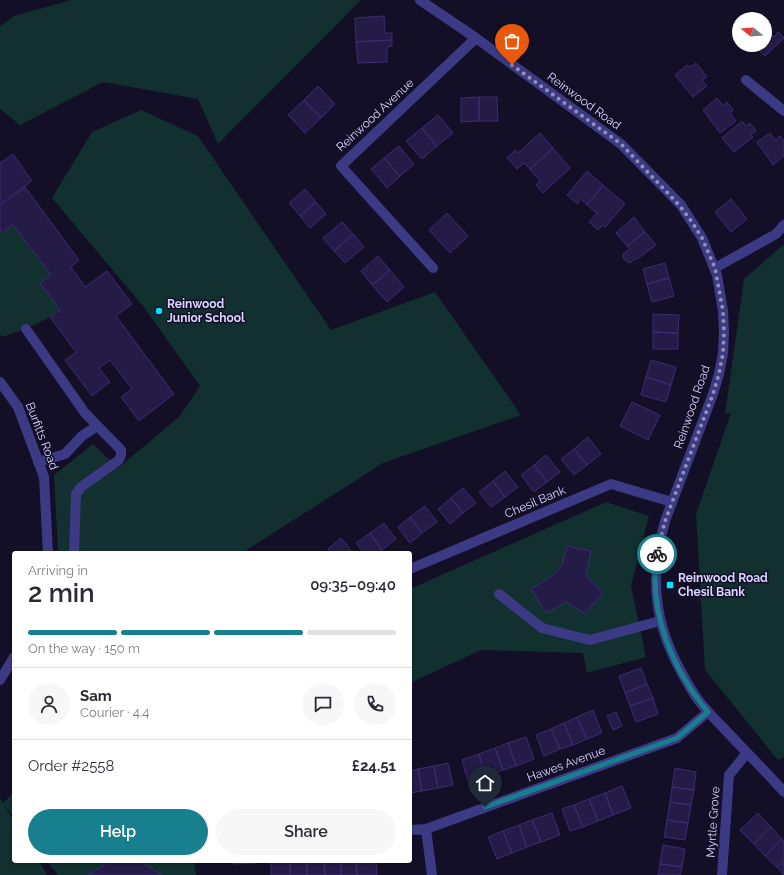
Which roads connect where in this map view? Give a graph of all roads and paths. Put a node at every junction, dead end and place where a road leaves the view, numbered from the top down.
1 (420, 0) edge
2 (476, 38) junction
3 (746, 80) dead end
4 (784, 111) edge
5 (784, 226) edge
6 (433, 268) dead end
7 (715, 268) junction
8 (26, 329) dead end
9 (0, 382) edge
10 (97, 426) junction
11 (38, 462) junction
12 (672, 502) junction
13 (48, 551) edge
14 (74, 551) edge
15 (412, 568) edge
16 (499, 594) dead end
17 (660, 621) junction
18 (12, 660) edge
19 (0, 680) edge
20 (708, 712) junction
21 (747, 753) junction
22 (784, 792) edge
23 (426, 829) junction
24 (412, 830) edge
25 (432, 875) edge
26 (722, 875) edge

1 - 2 street, Reinwood Road
2 - 6 street, Reinwood Avenue
2 - 7 street, Reinwood Road
3 - 4 street
5 - 7 street
7 - 12 street, Reinwood Road
8 - 10 street
9 - 11 street, Burfitts Road
10 - 11 street
10 - 14 street
11 - 13 street, Burfitts Road
12 - 15 street, Chesil Bank
12 - 17 street, Reinwood Road
16 - 17 street
17 - 20 street, Reinwood Road
18 - 19 street
20 - 21 street, Reinwood Road
20 - 23 street, Hawes Avenue
21 - 22 street, Reinwood Road
21 - 26 street, Myrtle Grove
23 - 24 street, Hawes Avenue
23 - 25 street

